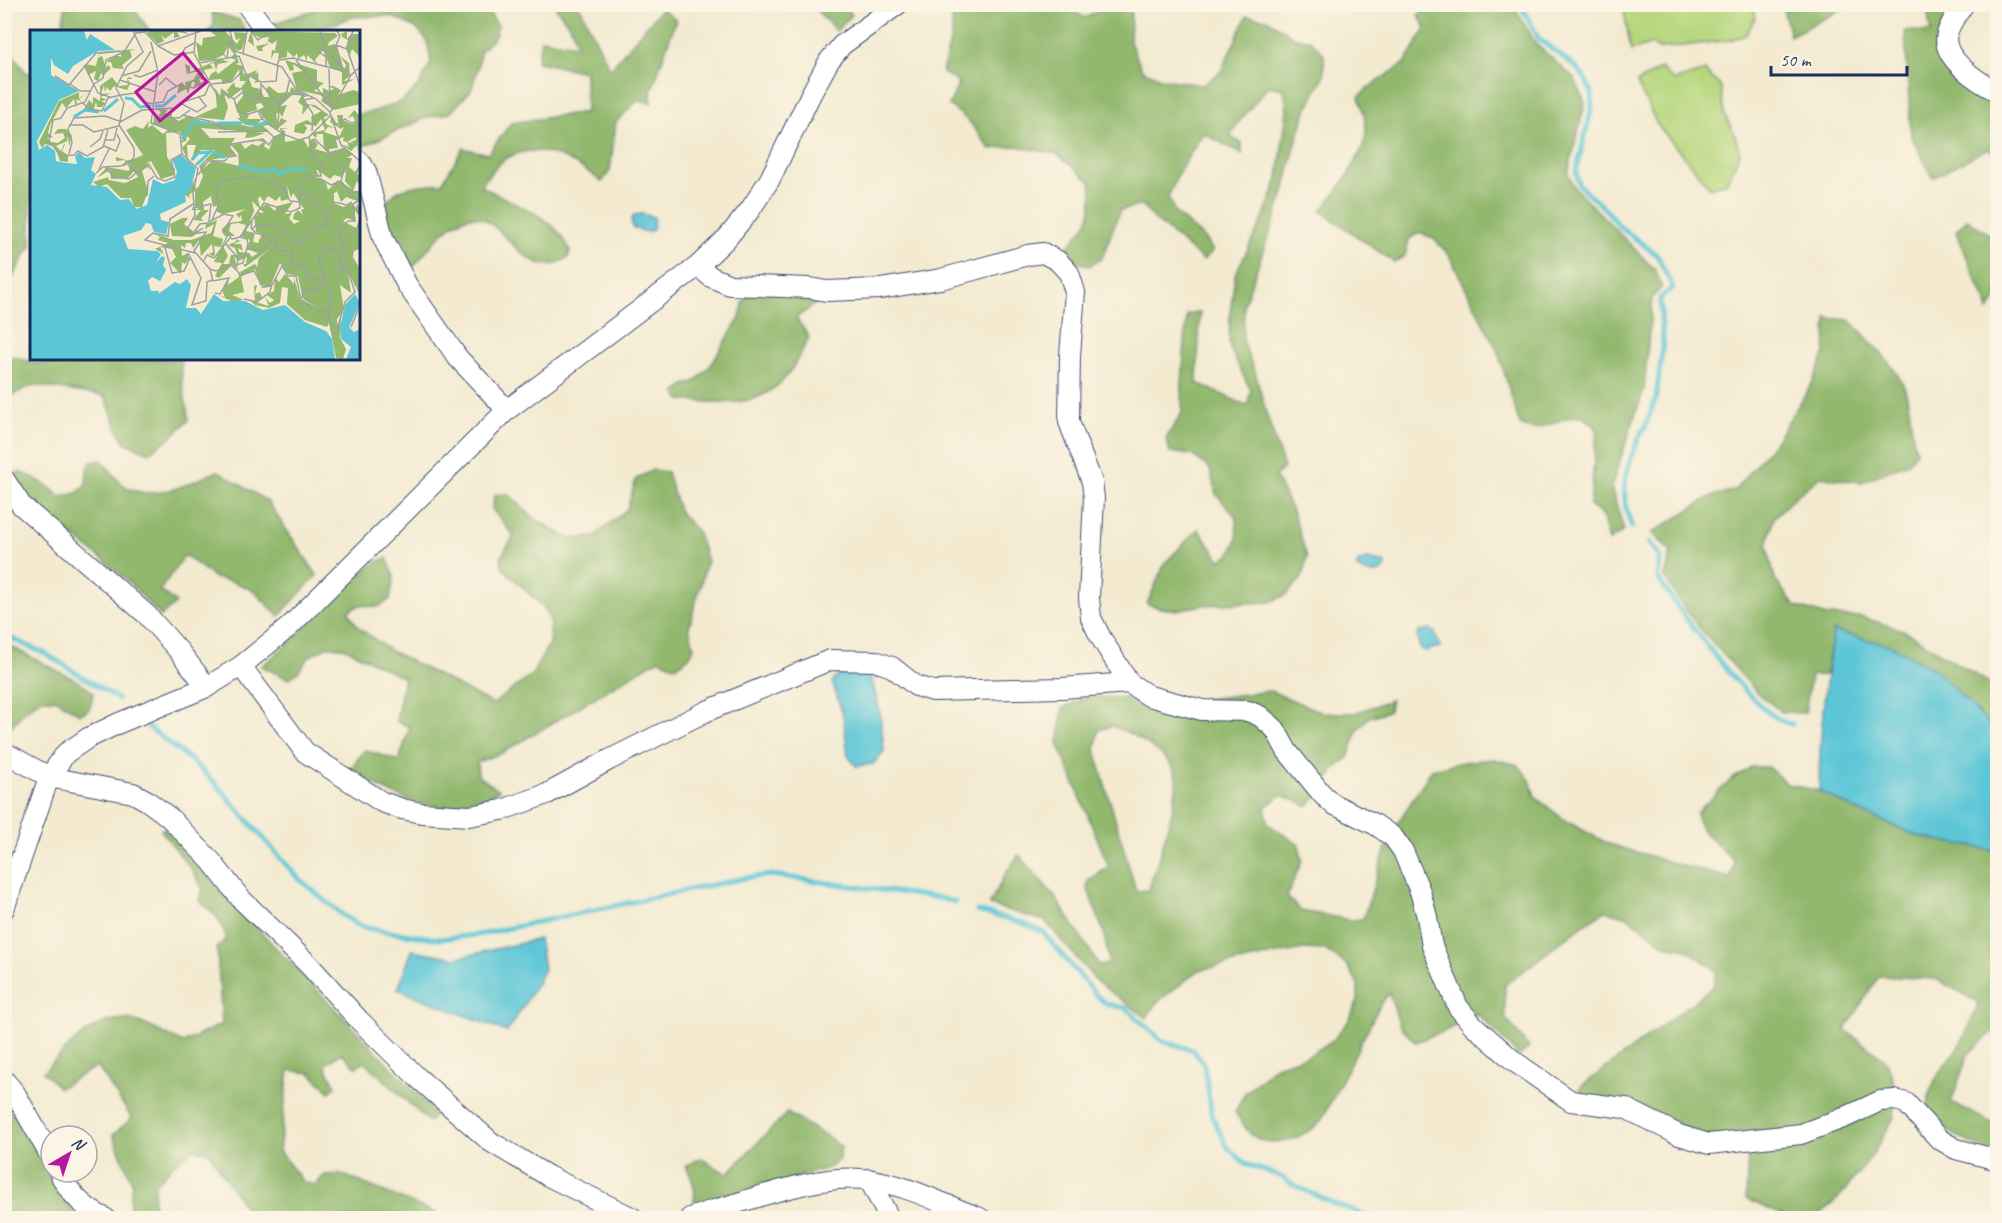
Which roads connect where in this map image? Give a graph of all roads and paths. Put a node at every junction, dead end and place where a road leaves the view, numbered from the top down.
1 (246, 4) edge
2 (898, 4) edge
3 (1964, 4) edge
4 (266, 30) edge
5 (1998, 92) edge
6 (360, 163) edge
7 (698, 266) junction
8 (507, 410) junction
9 (4, 479) edge
10 (241, 666) junction
11 (1129, 683) junction
12 (207, 687) junction
13 (4, 752) edge
14 (49, 777) junction
15 (4, 909) edge
16 (4, 1080) edge
17 (39, 1136) edge
18 (1998, 1160) edge
19 (869, 1179) junction
20 (67, 1184) edge
21 (105, 1218) edge
22 (633, 1218) edge
23 (690, 1218) edge
24 (889, 1218) edge
25 (980, 1218) edge

1 - 4 street
2 - 7 street
3 - 5 street
6 - 8 street
7 - 8 street
7 - 11 street
8 - 10 street
9 - 12 street
10 - 11 street
10 - 12 street
11 - 18 street
12 - 14 street
13 - 14 street
14 - 15 street
14 - 22 street
16 - 17 street
19 - 23 street
19 - 24 street
19 - 25 street
20 - 21 street

